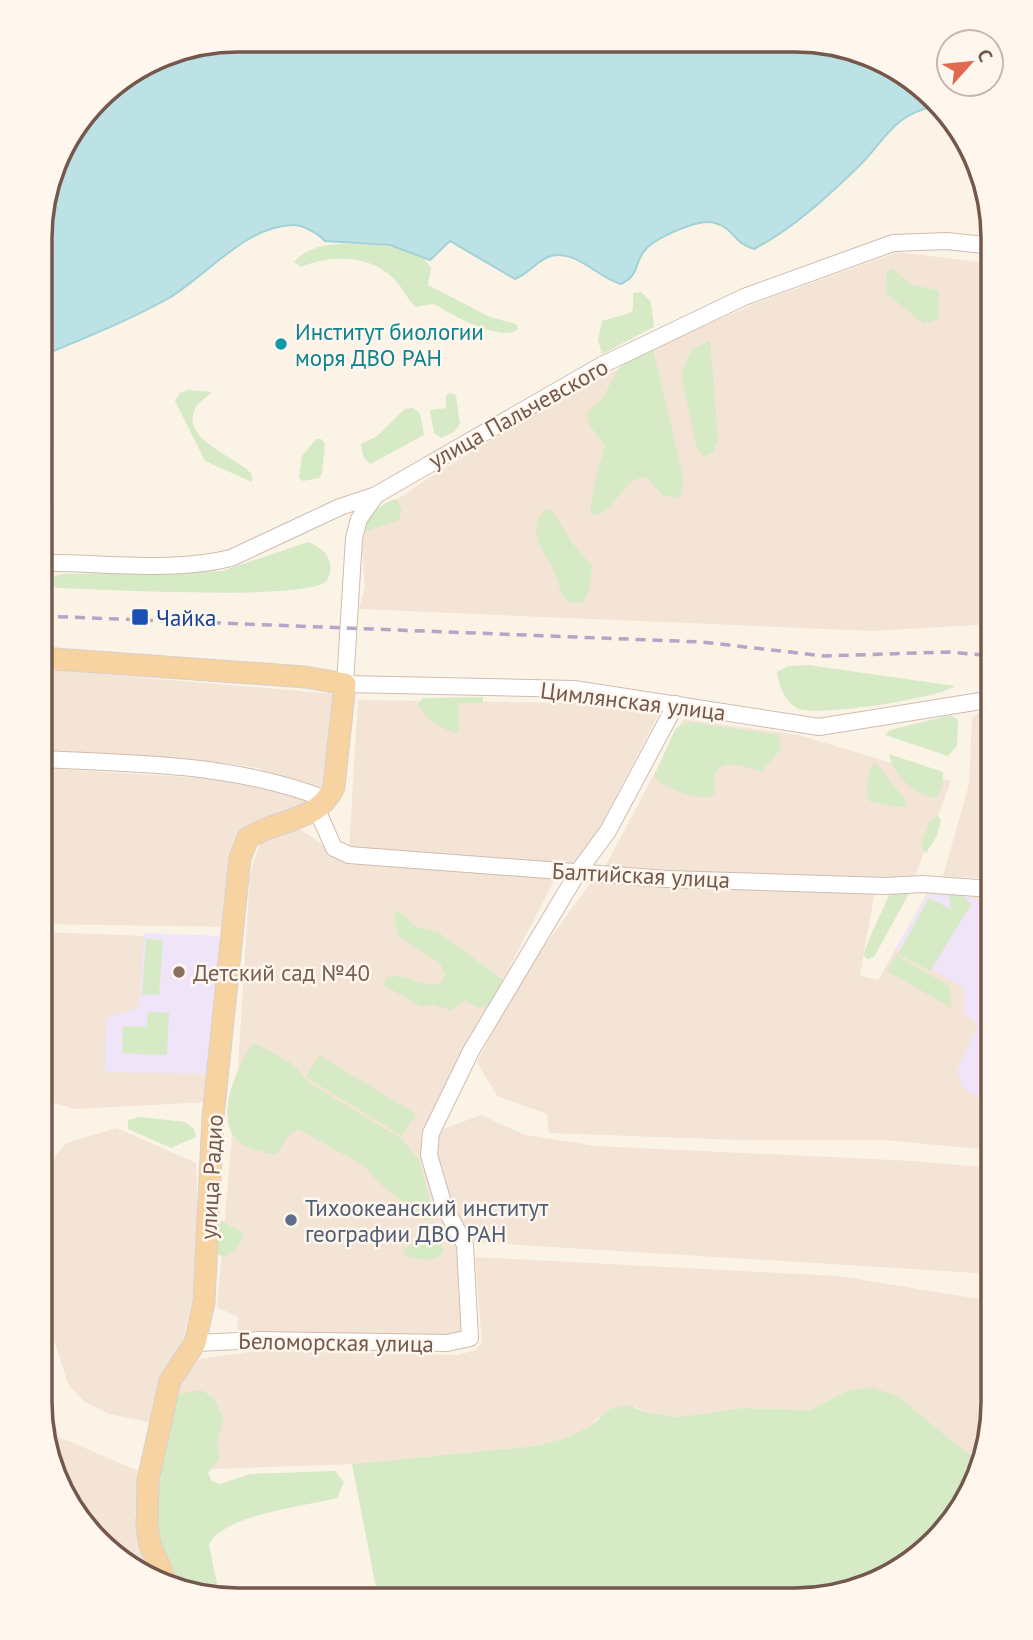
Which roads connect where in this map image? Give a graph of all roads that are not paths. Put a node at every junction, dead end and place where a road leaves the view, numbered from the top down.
1 (981, 245) edge
2 (376, 495) junction
3 (52, 563) edge
4 (52, 659) edge
5 (345, 684) junction
6 (981, 701) edge
7 (676, 704) junction
8 (52, 760) edge
9 (323, 805) junction
10 (578, 872) junction
11 (980, 888) edge
12 (195, 1343) junction
13 (161, 1570) edge

1 - 2 street, улица Пальчевского
2 - 3 street, улица Пальчевского
2 - 5 street
4 - 5 main road
5 - 7 street, Цимлянская улица
5 - 9 main road
6 - 7 street, Цимлянская улица
7 - 10 street
8 - 9 street
9 - 10 street, Балтийская улица
9 - 12 main road, улица Радио
10 - 11 street, Балтийская улица
10 - 12 street, Беломорская улица
12 - 13 main road, улица Радио

